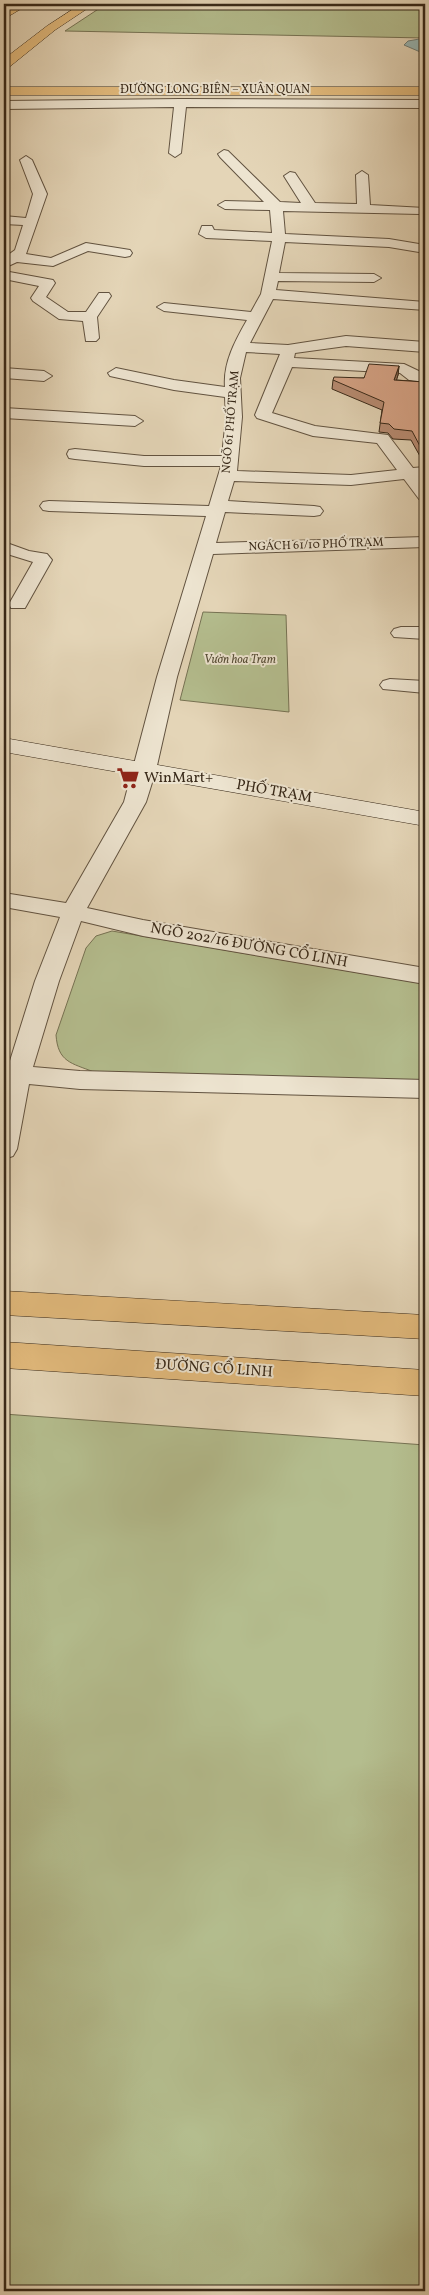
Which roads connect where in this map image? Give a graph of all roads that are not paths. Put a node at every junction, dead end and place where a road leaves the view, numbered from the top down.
1 (23, 4) edge
2 (67, 4) edge
3 (88, 4) edge
4 (4, 16) edge
5 (39, 22) dead end
6 (4, 64) edge
7 (296, 90) junction
8 (4, 91) edge
9 (425, 91) edge
10 (180, 103) junction
11 (425, 104) edge
12 (4, 105) edge
13 (175, 153) dead end
14 (224, 154) dead end
15 (26, 160) dead end
16 (362, 175) dead end
17 (290, 176) dead end
18 (225, 205) dead end
19 (276, 206) junction
20 (311, 208) junction
21 (364, 210) junction
22 (423, 211) edge
23 (4, 220) edge
24 (30, 222) junction
25 (416, 224) dead end
26 (207, 229) dead end
27 (279, 239) junction
28 (425, 249) edge
29 (125, 253) dead end
30 (9, 261) edge
31 (4, 276) edge
32 (272, 277) junction
33 (374, 278) dead end
34 (268, 294) junction
35 (104, 296) dead end
36 (425, 306) edge
37 (164, 307) dead end
38 (90, 316) junction
39 (256, 317) junction
40 (91, 338) dead end
41 (240, 347) junction
42 (425, 347) edge
43 (287, 356) junction
44 (4, 373) edge
45 (116, 373) dead end
46 (44, 376) dead end
47 (425, 379) edge
48 (231, 393) junction
49 (32, 398) dead end
50 (4, 413) edge
51 (25, 414) junction
52 (85, 418) junction
53 (135, 421) dead end
54 (228, 469) junction
55 (417, 473) edge
56 (425, 494) edge
57 (48, 506) dead end
58 (218, 509) junction
59 (314, 510) dead end
60 (425, 542) edge
61 (4, 547) edge
62 (206, 549) junction
63 (18, 604) dead end
64 (401, 633) dead end
65 (425, 633) edge
66 (390, 685) dead end
67 (425, 687) edge
68 (4, 745) edge
69 (146, 770) junction
70 (425, 819) edge
71 (4, 900) edge
72 (73, 912) junction
73 (425, 976) edge
74 (11, 1073) edge
75 (425, 1090) edge
76 (4, 1149) edge
77 (4, 1303) edge
78 (425, 1327) edge
79 (4, 1355) edge
80 (425, 1383) edge

1 - 4 main road
2 - 5 main road
3 - 6 main road
7 - 8 main road, ĐƯỜNG LONG BIÊN – XUÂN QUAN
7 - 9 main road, ĐƯỜNG LONG BIÊN – XUÂN QUAN
7 - 10 main road
10 - 11 street
10 - 12 street
10 - 13 street
14 - 19 street
15 - 24 street
16 - 21 street
17 - 20 street
18 - 19 street
19 - 20 street
19 - 27 street, NGÕ 61 PHỐ TRẠM
20 - 21 street
21 - 22 street
22 - 25 street
23 - 24 street
24 - 30 street
26 - 27 street
27 - 28 street
27 - 32 street, NGÕ 61 PHỐ TRẠM
29 - 30 street
31 - 38 street
32 - 33 street
32 - 34 street, NGÕ 61 PHỐ TRẠM
34 - 36 street
34 - 39 street, NGÕ 61 PHỐ TRẠM
35 - 38 street
37 - 39 street
38 - 40 street
39 - 41 street, NGÕ 61 PHỐ TRẠM
41 - 43 street
41 - 48 street, NGÕ 61 PHỐ TRẠM
42 - 43 street
43 - 47 street
43 - 55 street
44 - 46 street
45 - 48 street
48 - 54 street, NGÕ 61 PHỐ TRẠM
49 - 51 street
50 - 51 street
51 - 52 street
52 - 53 street
52 - 54 street
54 - 55 street
54 - 58 street, NGÕ 61 PHỐ TRẠM
55 - 56 street
57 - 58 street
58 - 59 street
58 - 62 street, NGÕ 61 PHỐ TRẠM
60 - 62 street, NGÁCH 61/10 PHỐ TRẠM
61 - 63 street
62 - 69 street, NGÕ 61 PHỐ TRẠM
64 - 65 street
66 - 67 street
68 - 69 street, PHỐ TRẠM
69 - 70 street, PHỐ TRẠM
69 - 72 street, NGÕ 61 PHỐ TRẠM
71 - 72 street, NGÕ 202/16 ĐƯỜNG CỔ LINH
72 - 73 street, NGÕ 202/16 ĐƯỜNG CỔ LINH
72 - 74 street, NGÕ 61 PHỐ TRẠM
74 - 75 street
74 - 76 street, NGÕ 61 PHỐ TRẠM
77 - 78 main road
79 - 80 main road, ĐƯỜNG CỔ LINH

